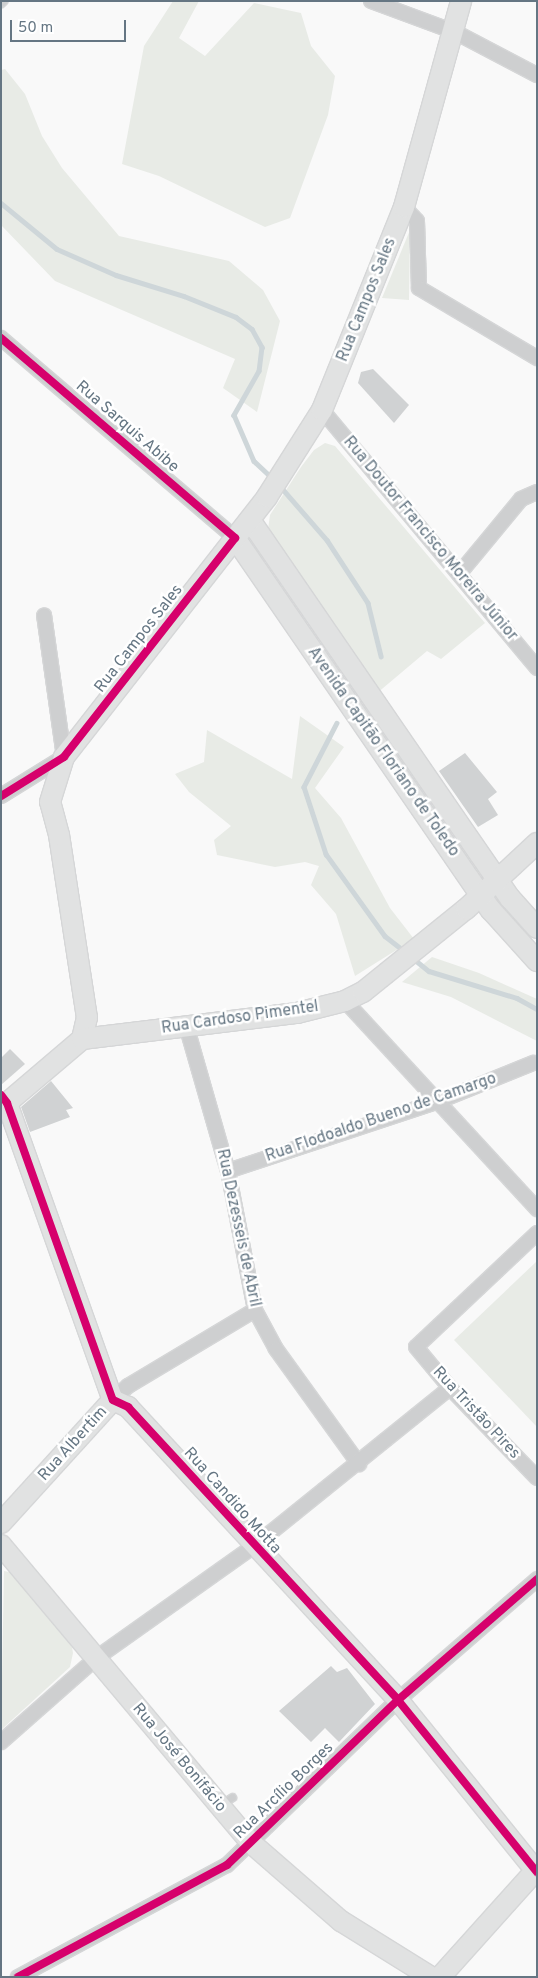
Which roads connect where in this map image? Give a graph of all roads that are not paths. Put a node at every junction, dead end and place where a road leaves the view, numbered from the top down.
1 (371, 1) edge
2 (462, 1) edge
3 (455, 32) junction
4 (537, 75) edge
5 (404, 207) junction
6 (1, 338) edge
7 (537, 358) edge
8 (322, 410) junction
9 (537, 492) edge
10 (250, 520) junction
11 (235, 538) junction
12 (459, 574) junction
13 (44, 616) dead end
14 (537, 668) edge
15 (64, 757) junction
16 (416, 763) junction
17 (397, 773) junction
18 (1, 796) edge
19 (537, 843) edge
20 (496, 878) junction
21 (482, 895) junction
22 (537, 928) edge
23 (537, 961) edge
24 (345, 1001) junction
25 (186, 1025) junction
26 (82, 1039) junction
27 (533, 1063) dead end
28 (3, 1102) edge
29 (437, 1102) junction
30 (228, 1171) junction
31 (537, 1209) edge
32 (537, 1233) edge
33 (255, 1310) junction
34 (450, 1388) junction
35 (113, 1400) junction
36 (359, 1464) junction
37 (537, 1478) edge
38 (1, 1523) edge
39 (1, 1545) edge
40 (254, 1546) junction
41 (537, 1579) edge
42 (95, 1659) junction
43 (398, 1700) junction
44 (1, 1742) edge
45 (250, 1842) junction
46 (536, 1872) edge
47 (18, 1977) edge
48 (431, 1977) edge
49 (440, 1977) edge

1 - 3 street
2 - 3 street, Rua Campos Sales
3 - 4 street
3 - 5 street, Rua Campos Sales
5 - 7 street
5 - 8 street, Rua Campos Sales
6 - 11 street, Rua Sarquis Abibe
8 - 10 street, Rua Campos Sales
8 - 12 street, Rua Doutor Francisco Moreira Júnior
9 - 12 street
10 - 11 street, Rua Campos Sales
10 - 16 street, Avenida Capitão Floriano de Toledo
11 - 15 street, Rua Campos Sales
11 - 17 street, Avenida Capitão Floriano de Toledo
12 - 14 street, Rua Doutor Francisco Moreira Júnior
13 - 15 street
15 - 18 street
15 - 26 street
16 - 17 street
16 - 20 street, Avenida Capitão Floriano de Toledo
17 - 21 street, Avenida Capitão Floriano de Toledo
19 - 20 street, Rua Cardoso Pimentel
20 - 21 street, Rua Cardoso Pimentel
20 - 22 street, Avenida Capitão Floriano de Toledo
21 - 23 street, Avenida Capitão Floriano de Toledo
21 - 24 street, Rua Cardoso Pimentel
24 - 25 street, Rua Cardoso Pimentel
24 - 29 street
25 - 26 street, Rua Cardoso Pimentel
25 - 30 street, Rua Dezesseis de Abril
26 - 28 street
27 - 29 street, Rua Flodoaldo Bueno de Camargo
28 - 35 street
29 - 30 street, Rua Flodoaldo Bueno de Camargo
29 - 31 street
30 - 33 street, Rua Dezesseis de Abril
32 - 34 street, Rua Tristão Pires
33 - 35 street, Rua Albertim
33 - 36 street, Rua Dezesseis de Abril
34 - 36 street
34 - 37 street, Rua Tristão Pires
35 - 38 street, Rua Albertim
35 - 40 street, Rua Candido Motta
36 - 40 street
39 - 42 street, Rua José Bonifácio
40 - 42 street
40 - 43 street, Rua Candido Motta
41 - 43 street, Rua Arcílio Borges
42 - 44 street
42 - 45 street, Rua José Bonifácio
43 - 45 street, Rua Arcílio Borges
43 - 46 street, Rua Candido Motta
45 - 47 street, Rua Arcílio Borges
45 - 48 street, Rua José Bonifácio
46 - 49 street

